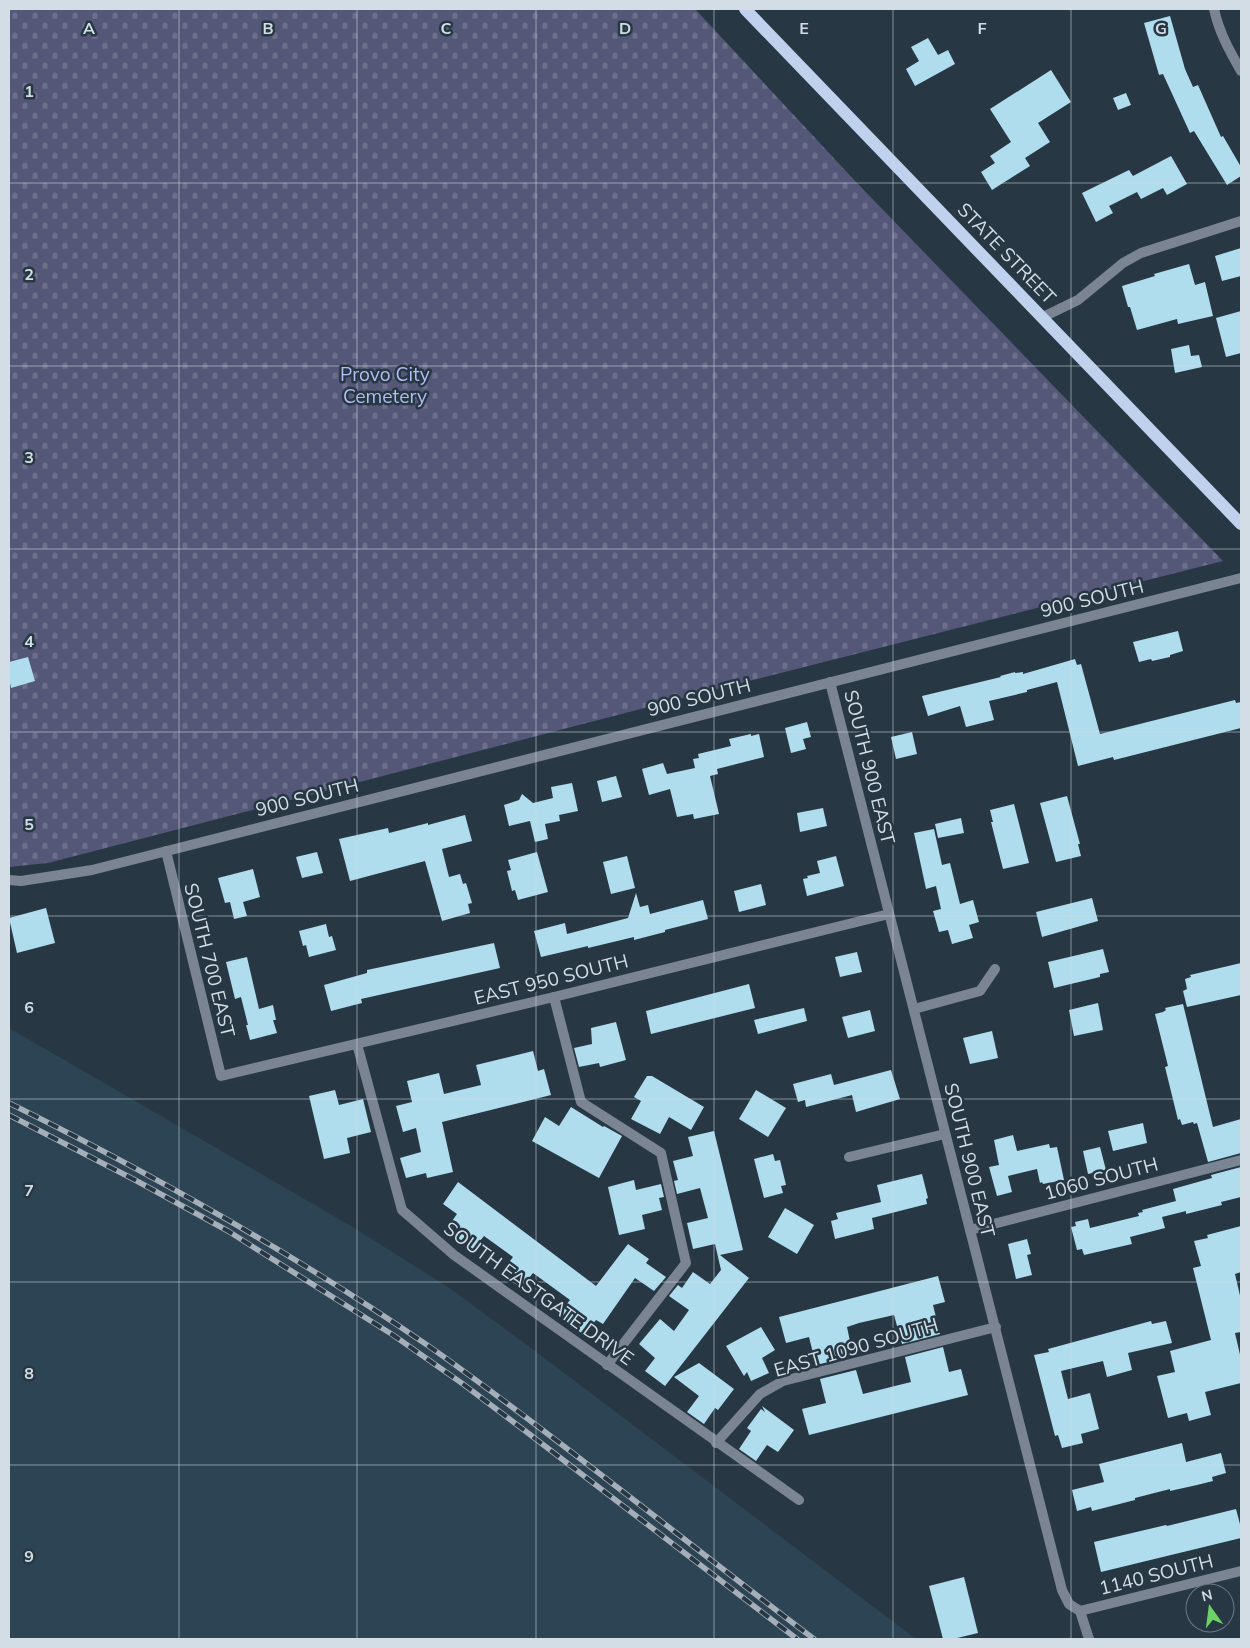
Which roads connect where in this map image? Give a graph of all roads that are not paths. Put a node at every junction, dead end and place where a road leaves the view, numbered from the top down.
1 (745, 9) edge
2 (1214, 9) edge
3 (1241, 71) edge
4 (1241, 222) edge
5 (1043, 317) junction
6 (1241, 524) edge
7 (1241, 578) edge
8 (830, 682) junction
9 (166, 851) junction
10 (9, 880) edge
11 (889, 914) junction
12 (995, 969) dead end
13 (554, 997) junction
14 (914, 1009) junction
15 (357, 1044) junction
16 (220, 1076) joint
17 (946, 1134) junction
18 (849, 1158) dead end
19 (1241, 1160) edge
20 (970, 1230) junction
21 (996, 1327) junction
22 (607, 1365) junction
23 (716, 1443) junction
24 (799, 1500) dead end
25 (1241, 1571) edge
26 (1080, 1611) junction
27 (1089, 1639) edge

1 - 5 main road, STATE STREET
2 - 3 street
4 - 5 street
5 - 6 main road, STATE STREET
7 - 8 street, 900 SOUTH
8 - 9 street, 900 SOUTH
8 - 11 street, SOUTH 900 EAST
9 - 10 street, 900 SOUTH
9 - 16 street, SOUTH 700 EAST
11 - 13 street, EAST 950 SOUTH
11 - 14 street, SOUTH 900 EAST
12 - 14 street
13 - 15 street, EAST 950 SOUTH
13 - 22 street
14 - 17 street, SOUTH 900 EAST
15 - 16 street, EAST 950 SOUTH
15 - 22 street, SOUTH EASTGATE DRIVE
17 - 18 street
17 - 20 street, SOUTH 900 EAST
19 - 20 street, 1060 SOUTH
20 - 21 street, SOUTH 900 EAST
21 - 23 street, EAST 1090 SOUTH
21 - 26 street, SOUTH 900 EAST
22 - 23 street, SOUTH EASTGATE DRIVE
23 - 24 street, SOUTH EASTGATE DRIVE
25 - 26 street, 1140 SOUTH
26 - 27 street, SOUTH 900 EAST

